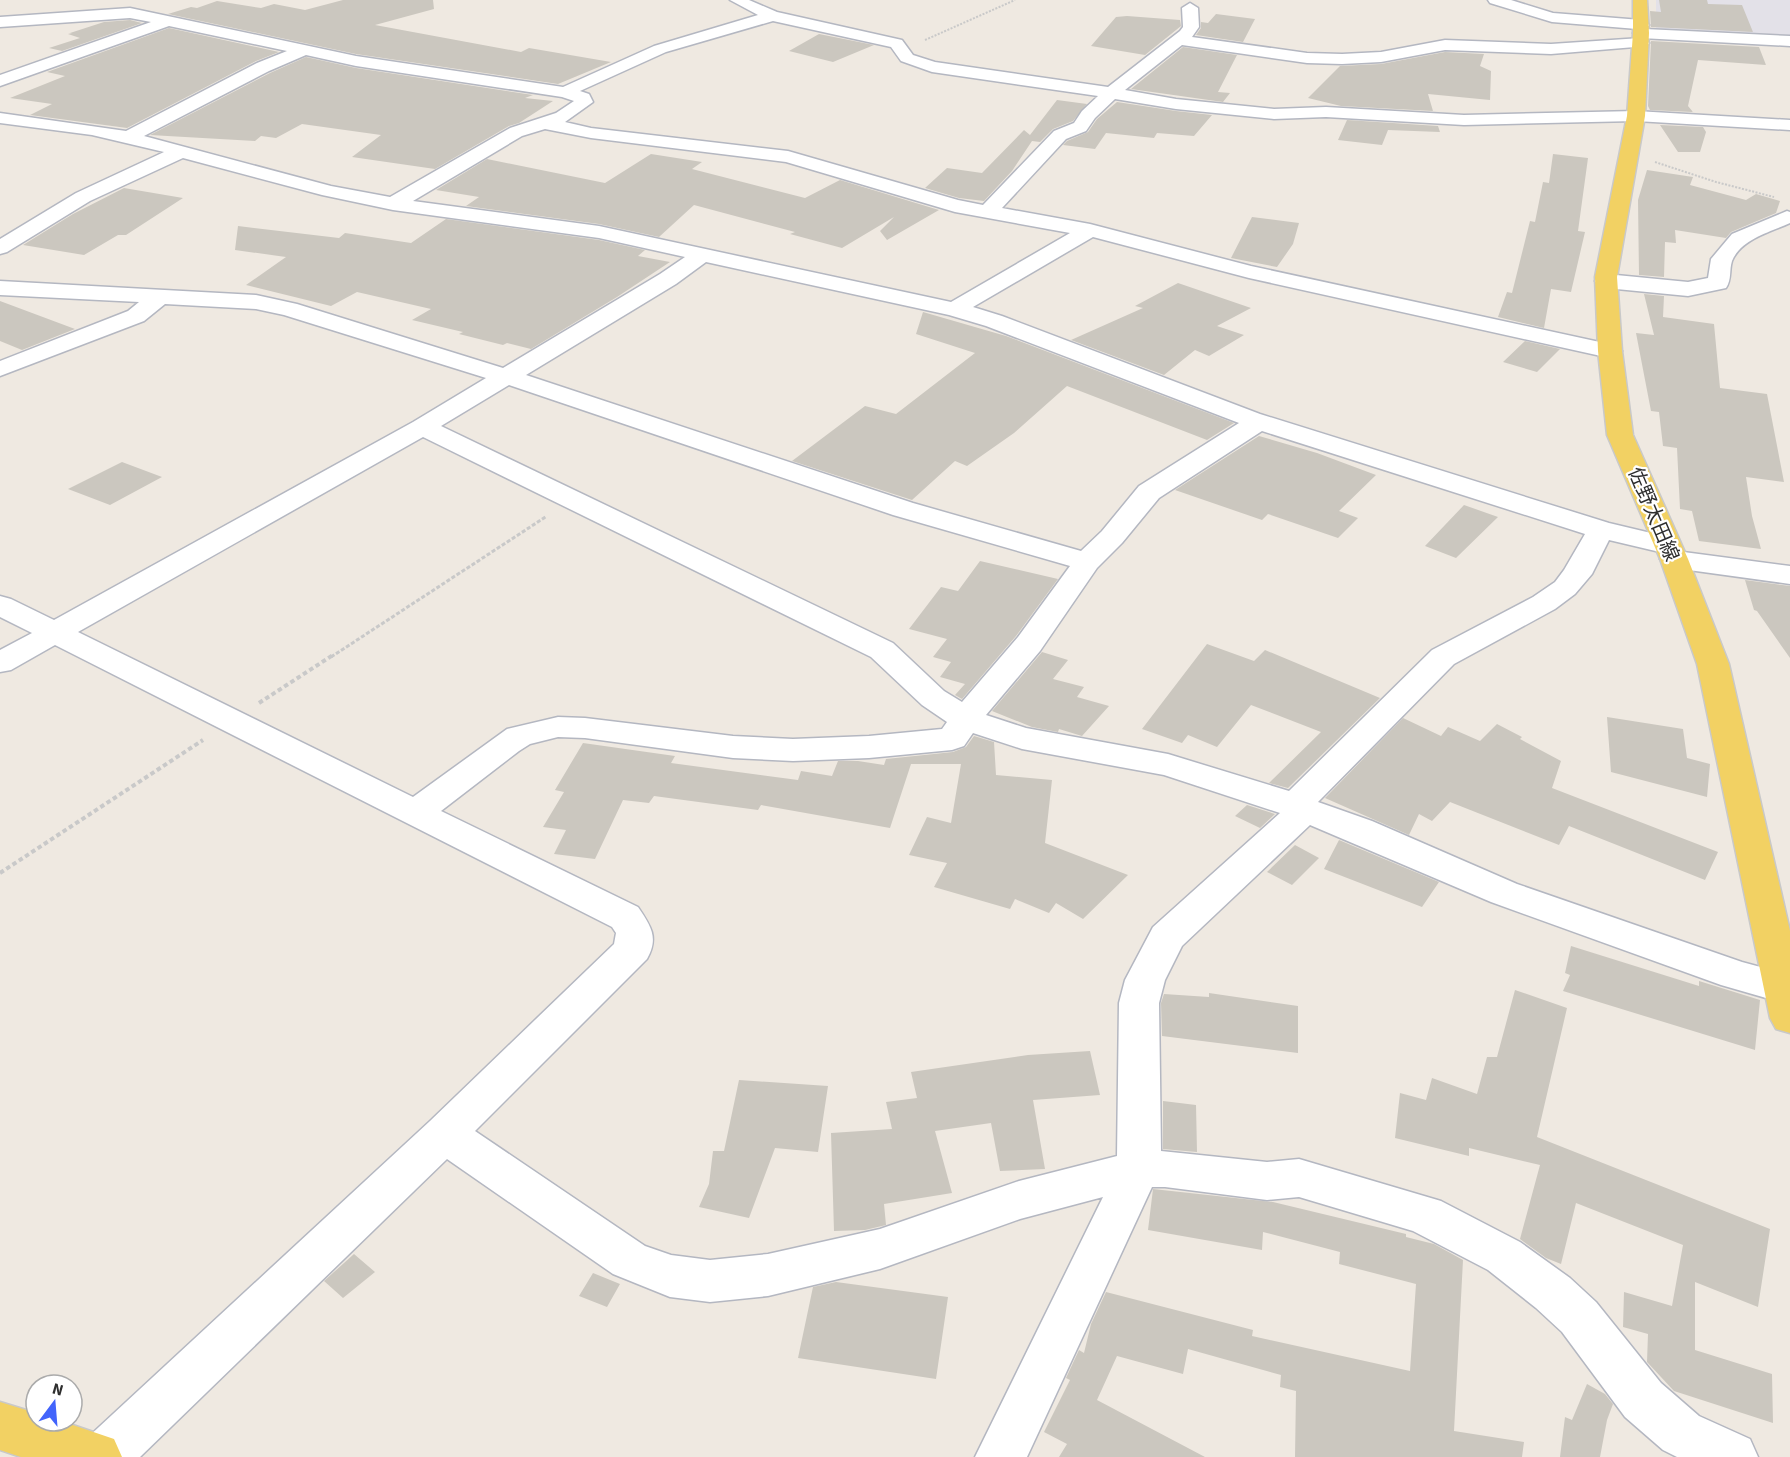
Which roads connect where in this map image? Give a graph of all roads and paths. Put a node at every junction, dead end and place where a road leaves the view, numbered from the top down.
1 (737, 0) edge
2 (1015, 0) edge
3 (1495, 0) edge
4 (1190, 8) dead end
5 (772, 16) junction
6 (0, 22) edge
7 (165, 22) junction
8 (1641, 25) edge
9 (1179, 40) junction
10 (1790, 41) edge
11 (900, 45) junction
12 (304, 50) junction
13 (0, 81) edge
14 (565, 92) junction
15 (1112, 93) junction
16 (1636, 116) junction
17 (0, 118) edge
18 (544, 123) junction
19 (1790, 125) edge
20 (128, 137) junction
21 (182, 151) junction
22 (1628, 156) junction
23 (393, 204) junction
24 (1785, 208) joint
25 (987, 212) junction
26 (1090, 230) junction
27 (0, 248) edge
28 (701, 255) junction
29 (1606, 281) junction
30 (0, 288) edge
31 (161, 296) junction
32 (954, 309) junction
33 (1610, 351) junction
34 (0, 369) edge
35 (508, 377) junction
36 (1259, 422) junction
37 (422, 427) junction
38 (573, 500) junction
39 (1601, 530) junction
40 (1670, 552) junction
41 (1087, 562) junction
42 (1790, 575) edge
43 (0, 605) edge
44 (55, 632) junction
45 (0, 663) edge
46 (233, 720) junction
47 (967, 720) junction
48 (1299, 807) junction
49 (415, 813) junction
50 (0, 873) edge
51 (1788, 999) edge
52 (445, 1134) junction
53 (1139, 1169) junction
54 (0, 1426) edge
55 (96, 1457) edge
56 (104, 1457) edge
57 (1001, 1457) edge
58 (1732, 1457) edge

1 - 5 street
2 - 11 path
3 - 8 street
4 - 9 street
5 - 11 street
5 - 14 street
6 - 7 street
7 - 12 street
7 - 13 street
8 - 9 street
8 - 10 street
8 - 16 main road, 佐野太田線
9 - 15 street
11 - 15 street
12 - 14 street
12 - 20 street
14 - 18 street
15 - 16 street
15 - 25 street
16 - 19 street
16 - 22 main road, 佐野太田線
17 - 20 street
18 - 23 street
18 - 25 street
20 - 21 street
21 - 23 street
21 - 27 street
22 - 24 path
22 - 29 main road, 佐野太田線
23 - 28 street
24 - 29 street
25 - 26 street
26 - 32 street
26 - 33 street
28 - 32 street
28 - 35 street
29 - 33 main road, 佐野太田線
30 - 31 street
31 - 34 street
31 - 35 street
32 - 36 street
33 - 40 main road, 佐野太田線
35 - 37 street
35 - 41 street
36 - 39 street
36 - 41 street
37 - 38 street
37 - 44 street
38 - 46 path
38 - 47 street
39 - 40 street
39 - 48 street
40 - 42 street
40 - 51 main road, 佐野太田線
41 - 47 street
43 - 44 street
44 - 45 street
44 - 46 street
46 - 49 street
46 - 50 path
47 - 48 street
47 - 49 street
48 - 51 street
48 - 53 street
49 - 52 street
52 - 53 street
52 - 56 street
53 - 57 street
53 - 58 street
54 - 55 main road

